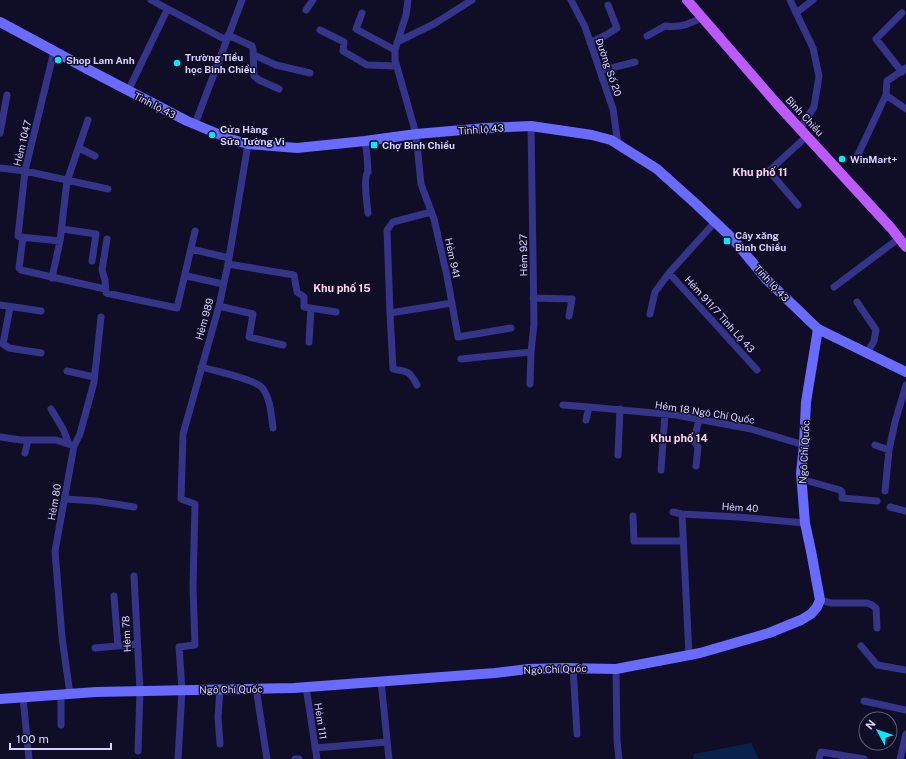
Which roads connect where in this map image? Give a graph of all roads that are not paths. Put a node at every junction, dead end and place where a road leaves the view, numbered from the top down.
1 (151, 0) edge
2 (242, 0) edge
3 (313, 0) edge
4 (408, 0) edge
5 (472, 0) edge
6 (571, 0) edge
7 (687, 0) edge
8 (790, 0) edge
9 (813, 0) edge
10 (608, 5) dead end
11 (167, 10) junction
12 (306, 10) dead end
13 (796, 12) junction
14 (362, 13) dead end
15 (902, 13) dead end
16 (702, 17) junction
17 (0, 22) edge
18 (320, 30) dead end
19 (647, 36) dead end
20 (227, 38) junction
21 (397, 42) junction
22 (590, 42) junction
23 (395, 50) junction
24 (54, 51) junction
25 (254, 55) junction
26 (635, 62) dead end
27 (396, 66) junction
28 (904, 70) edge
29 (600, 71) junction
30 (310, 73) dead end
31 (279, 89) dead end
32 (128, 91) junction
33 (7, 95) dead end
34 (886, 95) junction
35 (906, 109) edge
36 (88, 120) dead end
37 (195, 124) junction
38 (531, 126) junction
39 (0, 133) edge
40 (803, 133) junction
41 (416, 134) junction
42 (365, 141) junction
43 (248, 144) junction
44 (618, 144) junction
45 (79, 148) junction
46 (95, 156) dead end
47 (856, 159) dead end
48 (0, 168) edge
49 (25, 171) junction
50 (67, 180) junction
51 (108, 189) dead end
52 (798, 205) dead end
53 (432, 212) junction
54 (368, 213) dead end
55 (715, 222) junction
56 (62, 229) junction
57 (195, 231) dead end
58 (24, 238) junction
59 (898, 238) junction
60 (107, 239) dead end
61 (60, 242) junction
62 (906, 247) edge
63 (191, 249) junction
64 (229, 260) junction
65 (92, 261) dead end
66 (669, 273) junction
67 (186, 274) junction
68 (52, 278) junction
69 (223, 284) junction
70 (834, 287) dead end
71 (105, 289) junction
72 (533, 298) junction
73 (452, 302) junction
74 (857, 302) dead end
75 (0, 305) edge
76 (219, 306) junction
77 (10, 307) junction
78 (311, 308) junction
79 (40, 311) dead end
80 (336, 312) dead end
81 (390, 313) junction
82 (650, 314) dead end
83 (569, 316) dead end
84 (101, 317) dead end
85 (511, 328) dead end
86 (818, 329) junction
87 (2, 337) edge
88 (309, 342) dead end
89 (283, 345) dead end
90 (531, 352) junction
91 (866, 352) junction
92 (41, 353) dead end
93 (461, 359) dead end
94 (201, 367) junction
95 (756, 370) dead end
96 (67, 371) dead end
97 (906, 372) edge
98 (94, 377) junction
99 (530, 384) dead end
100 (417, 385) dead end
101 (906, 385) edge
102 (563, 405) dead end
103 (589, 407) junction
104 (51, 409) dead end
105 (620, 409) junction
106 (665, 414) junction
107 (698, 419) junction
108 (586, 420) dead end
109 (273, 428) dead end
110 (0, 437) edge
111 (28, 440) junction
112 (72, 445) junction
113 (804, 445) junction
114 (875, 445) dead end
115 (889, 450) junction
116 (25, 453) dead end
117 (618, 455) dead end
118 (696, 466) dead end
119 (661, 470) dead end
120 (801, 479) junction
121 (885, 492) dead end
122 (65, 499) junction
123 (877, 501) dead end
124 (134, 507) dead end
125 (890, 507) dead end
126 (906, 511) edge
127 (673, 512) dead end
128 (682, 514) junction
129 (633, 516) dead end
130 (805, 523) junction
131 (683, 541) junction
132 (134, 576) dead end
133 (114, 596) dead end
134 (820, 600) junction
135 (877, 628) dead end
136 (137, 644) junction
137 (118, 646) junction
138 (860, 646) dead end
139 (95, 648) dead end
140 (690, 655) junction
141 (573, 668) junction
142 (616, 668) junction
143 (906, 670) edge
144 (381, 681) junction
145 (306, 687) junction
146 (256, 688) junction
147 (220, 689) junction
148 (182, 690) junction
149 (140, 691) junction
150 (65, 694) junction
151 (23, 697) junction
152 (0, 699) edge
153 (864, 701) dead end
154 (906, 710) edge
155 (61, 725) dead end
156 (577, 734) dead end
157 (906, 734) edge
158 (388, 742) junction
159 (220, 744) dead end
160 (315, 748) junction
161 (138, 751) dead end
162 (29, 759) edge
163 (178, 759) edge
164 (267, 759) edge
165 (295, 759) edge
166 (299, 759) edge
167 (317, 759) edge
168 (389, 759) edge
169 (619, 759) edge
170 (819, 759) edge
171 (864, 759) edge
172 (900, 759) edge

1 - 11 street
2 - 20 street
3 - 12 street
4 - 21 street, Hẻm 941
5 - 21 street
6 - 22 street, Đường Số 20
7 - 16 main road, Bình Chiểu
8 - 13 street
9 - 13 street
10 - 22 street
11 - 20 street
11 - 32 street
13 - 40 street
14 - 23 street
15 - 28 street
16 - 19 street
16 - 40 main road, Bình Chiểu
17 - 24 main road, Tỉnh lộ 43
18 - 27 street
20 - 25 street
20 - 37 street
21 - 23 street, Hẻm 941
22 - 29 street, Đường Số 20
23 - 27 street, Hẻm 941
24 - 32 main road, Tỉnh lộ 43
24 - 49 street, Hẻm 1047
25 - 30 street
25 - 31 street
26 - 29 street
27 - 41 street, Hẻm 941
28 - 34 street
29 - 44 street, Đường Số 20
32 - 37 main road, Tỉnh lộ 43
33 - 39 street
34 - 35 street
34 - 47 street
36 - 45 street
37 - 43 main road, Tỉnh lộ 43
38 - 41 main road, Tỉnh lộ 43
38 - 44 main road, Tỉnh lộ 43
38 - 72 street, Hẻm 927
40 - 52 street
40 - 59 main road, Bình Chiểu
41 - 42 main road, Tỉnh lộ 43
41 - 53 street, Hẻm 941
42 - 43 main road, Tỉnh lộ 43
42 - 54 street
43 - 64 street, Hẻm 989
44 - 55 main road, Tỉnh lộ 43
45 - 46 street
45 - 50 street
48 - 49 street
49 - 50 street
49 - 58 street, Hẻm 1047
50 - 51 street
50 - 56 street
53 - 73 street, Hẻm 941
53 - 81 street
55 - 66 street
55 - 86 main road, Tỉnh lộ 43
56 - 61 street
56 - 65 street
57 - 63 street
58 - 61 street
58 - 68 street, Hẻm 1047
59 - 62 main road, Bình Chiểu
59 - 70 street
60 - 71 street
61 - 68 street
63 - 64 street
63 - 67 street
64 - 69 street, Hẻm 989
64 - 78 street
66 - 82 street
66 - 95 street, Hẻm 911/7 Tỉnh Lộ 43
67 - 69 street
67 - 71 street, Hẻm 1047
68 - 71 street, Hẻm 1047
69 - 76 street, Hẻm 989
72 - 83 street
72 - 90 street, Hẻm 927
73 - 81 street
73 - 85 street, Hẻm 941
74 - 91 street
75 - 77 street
76 - 89 street
76 - 94 street, Hẻm 989
77 - 79 street
77 - 87 street
78 - 80 street
78 - 88 street
81 - 100 street
84 - 98 street, Hẻm 80
86 - 91 main road, Tỉnh lộ 43
86 - 113 main road, Ngô Chí Quốc
87 - 92 street
90 - 93 street
90 - 99 street, Hẻm 927
91 - 97 main road, Tỉnh lộ 43
94 - 109 street
94 - 148 street, Hẻm 989
96 - 98 street
98 - 112 street, Hẻm 80
101 - 115 street
102 - 103 street, Hẻm 18 Ngô Chí Quốc
103 - 105 street, Hẻm 18 Ngô Chí Quốc
103 - 108 street
104 - 112 street
105 - 106 street, Hẻm 18 Ngô Chí Quốc
105 - 117 street
106 - 107 street, Hẻm 18 Ngô Chí Quốc
106 - 119 street
107 - 113 street, Hẻm 18 Ngô Chí Quốc
107 - 118 street
110 - 111 street
111 - 112 street
111 - 116 street
112 - 122 street, Hẻm 80
113 - 120 main road, Ngô Chí Quốc
114 - 115 street
115 - 121 street
120 - 123 street
120 - 130 main road, Ngô Chí Quốc
122 - 124 street
122 - 150 street, Hẻm 80
125 - 126 street
127 - 128 street, Hẻm 40
128 - 130 street, Hẻm 40
128 - 131 street
129 - 131 street
130 - 134 main road, Ngô Chí Quốc
131 - 140 street
132 - 136 street, Hẻm 78
133 - 137 street
134 - 135 street
134 - 140 main road, Ngô Chí Quốc
136 - 137 street
136 - 149 street, Hẻm 78
137 - 139 street
138 - 143 street
140 - 142 main road, Ngô Chí Quốc
141 - 142 main road, Ngô Chí Quốc
141 - 144 main road, Ngô Chí Quốc
141 - 156 street
142 - 169 street
144 - 145 main road, Ngô Chí Quốc
144 - 158 street
145 - 146 main road, Ngô Chí Quốc
145 - 160 street, Hẻm 111
146 - 147 main road, Ngô Chí Quốc
146 - 164 street
147 - 148 main road, Ngô Chí Quốc
147 - 159 street
148 - 149 main road, Ngô Chí Quốc
148 - 163 street
149 - 150 main road, Ngô Chí Quốc
149 - 161 street, Hẻm 78
150 - 151 main road, Ngô Chí Quốc
150 - 155 street, Hẻm 80
151 - 152 main road, Ngô Chí Quốc
151 - 162 street
153 - 154 street
157 - 172 street
158 - 160 street
158 - 168 street
160 - 167 street, Hẻm 111
165 - 166 street
170 - 171 street

